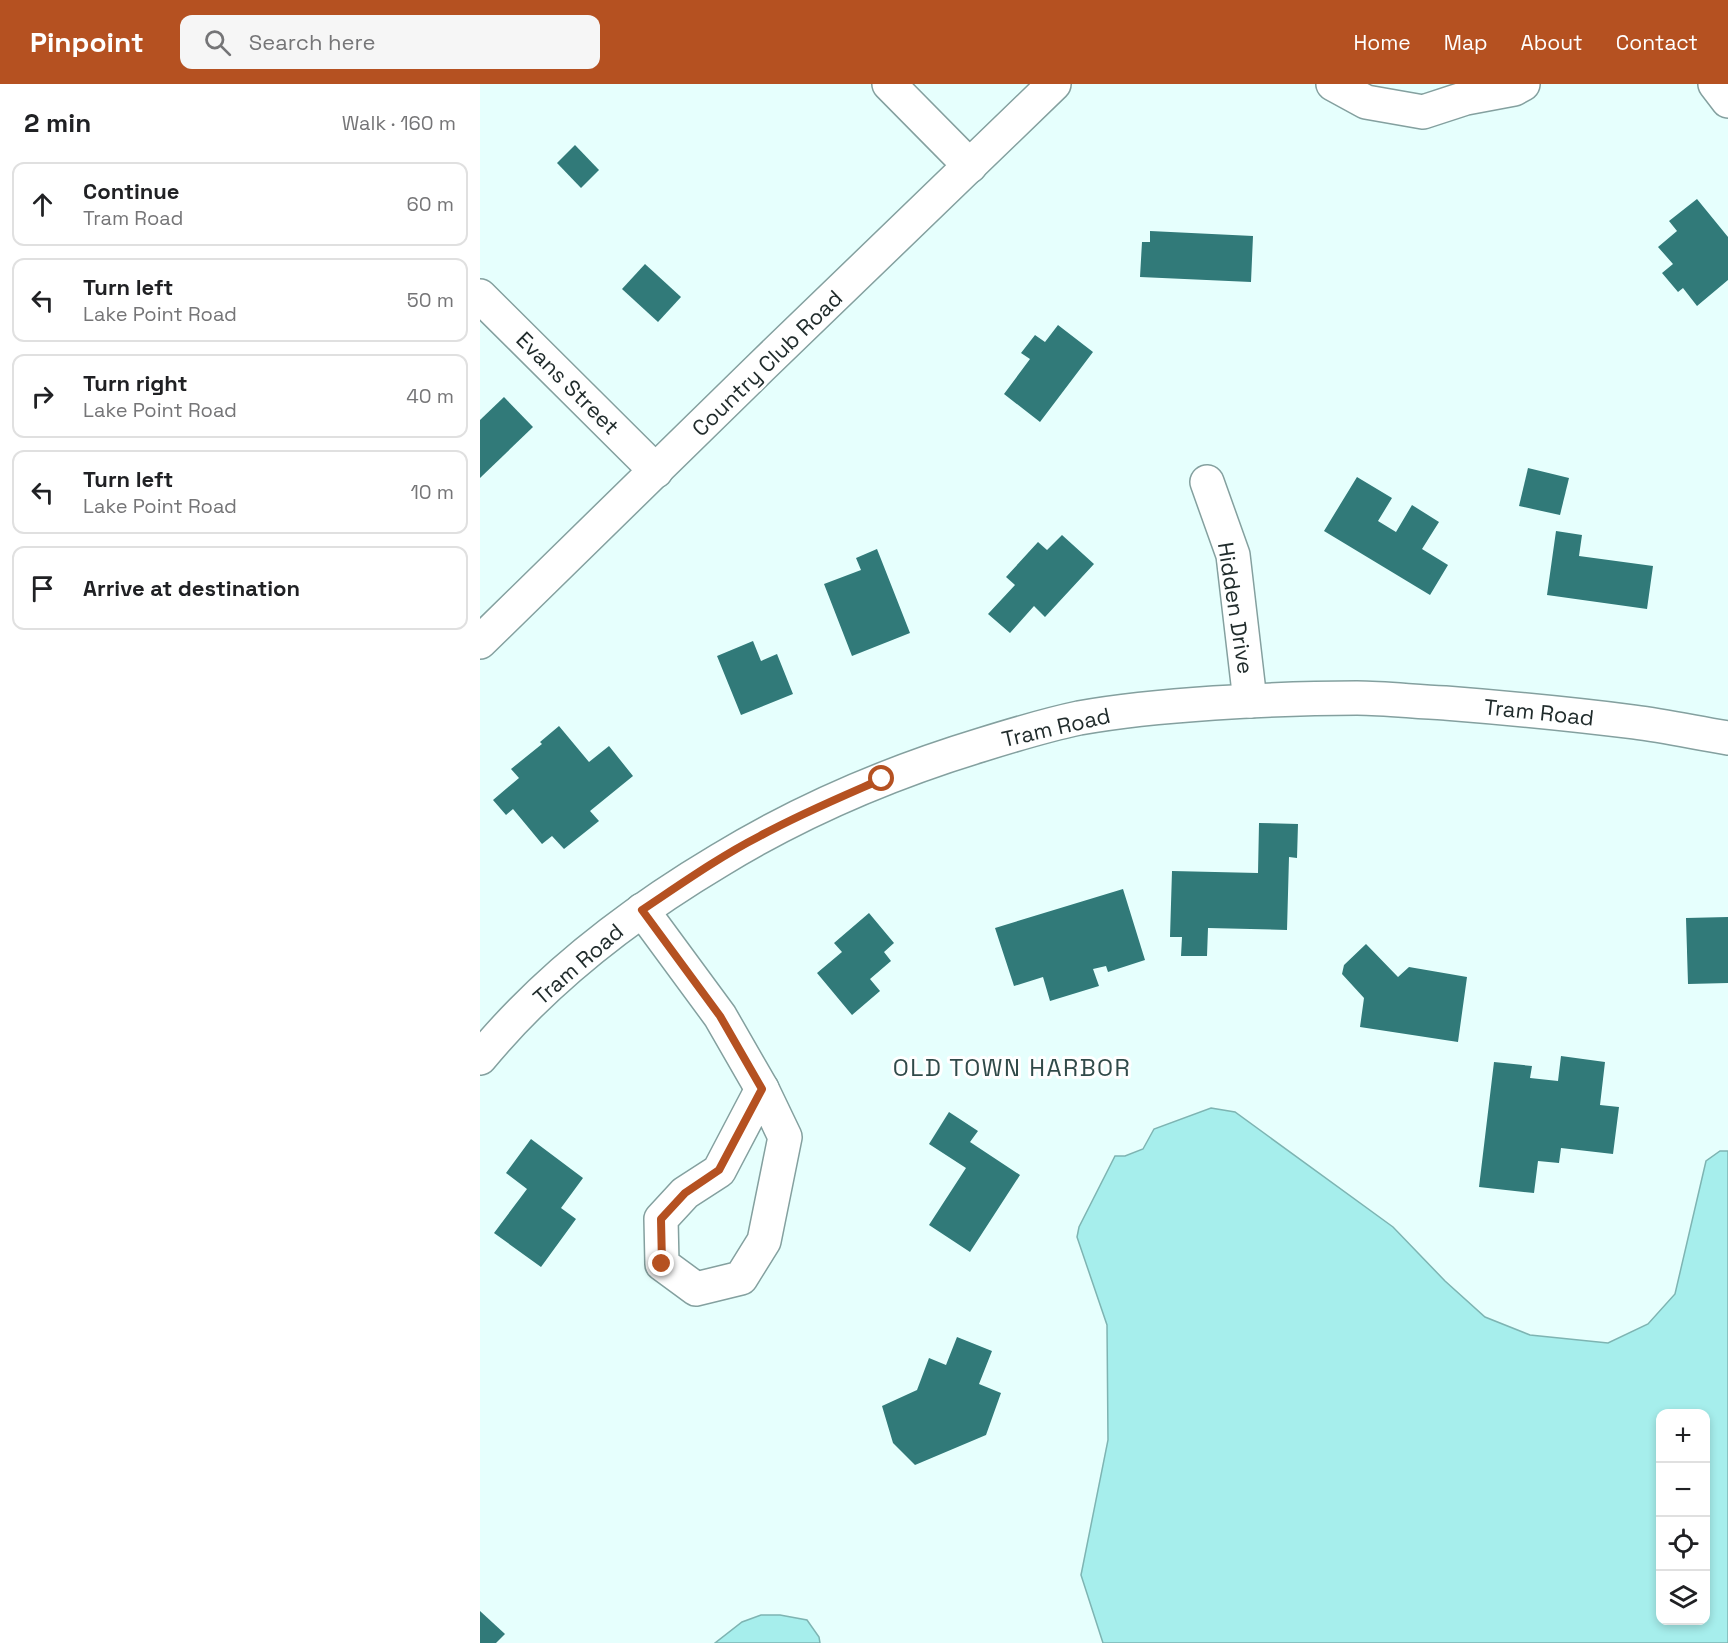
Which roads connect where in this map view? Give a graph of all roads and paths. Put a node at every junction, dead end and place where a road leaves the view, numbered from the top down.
1 (889, 84) edge
2 (1054, 84) edge
3 (1333, 84) edge
4 (1398, 84) edge
5 (1523, 84) edge
6 (1715, 84) edge
7 (1466, 98) junction
8 (1728, 101) edge
9 (970, 166) junction
10 (480, 296) edge
11 (656, 471) junction
12 (1207, 482) dead end
13 (480, 642) edge
14 (1250, 701) junction
15 (1728, 738) edge
16 (642, 910) junction
17 (480, 1058) edge
18 (762, 1089) junction

1 - 9 street
2 - 9 street, Country Club Road
3 - 7 street
4 - 7 street
5 - 7 street
6 - 8 street
9 - 11 street, Country Club Road
10 - 11 street, Evans Street
11 - 13 street, Country Club Road
12 - 14 street, Hidden Drive
14 - 15 street, Tram Road
14 - 16 street, Tram Road
16 - 17 street, Tram Road
16 - 18 street
18 - 18 street

